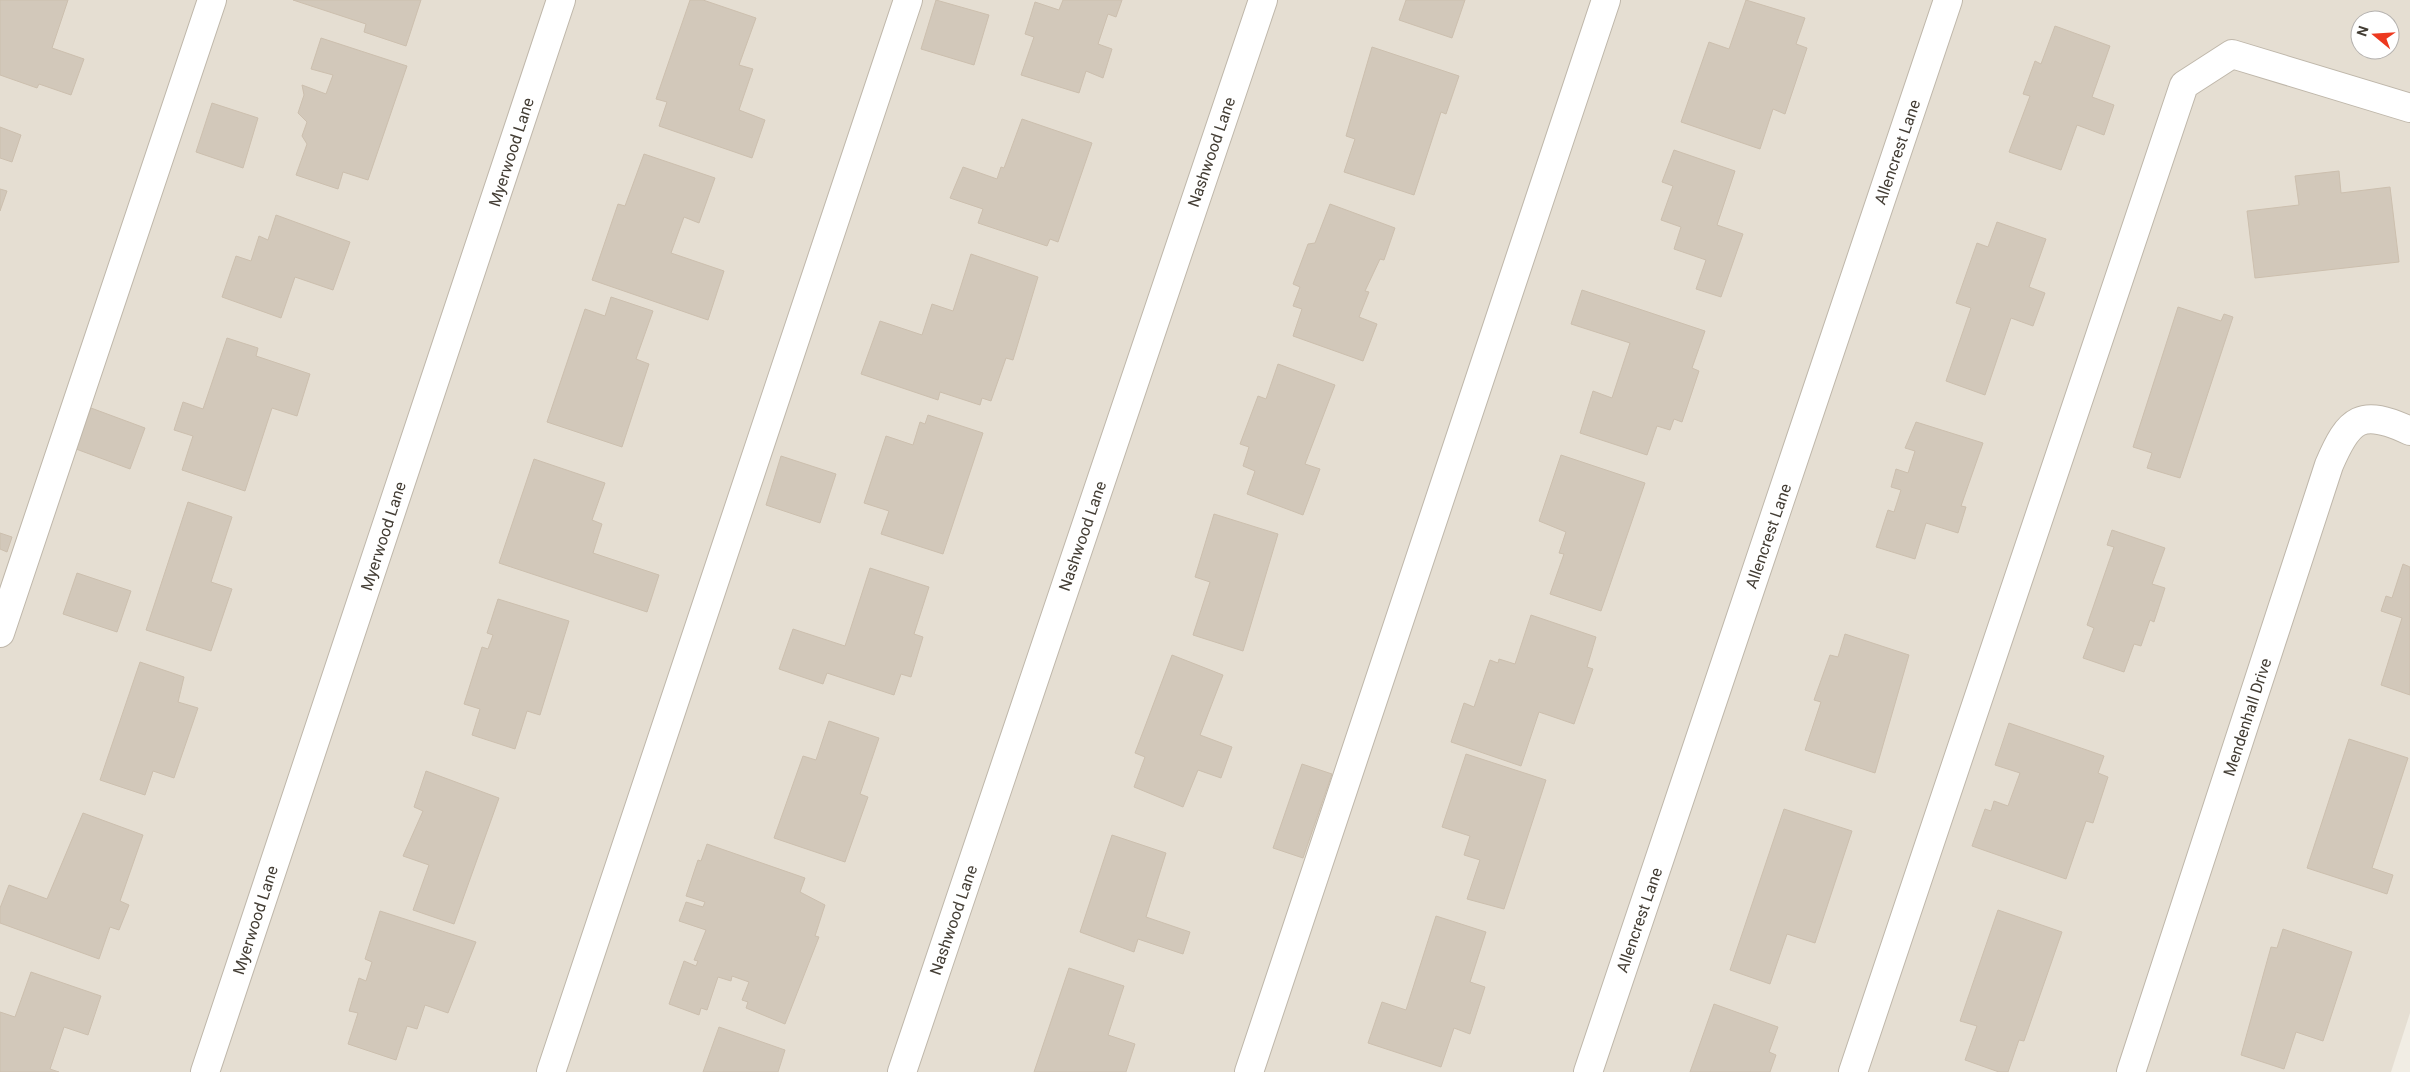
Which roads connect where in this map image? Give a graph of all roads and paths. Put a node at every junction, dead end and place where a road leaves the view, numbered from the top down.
1 (212, 0) edge
2 (561, 0) edge
3 (908, 0) edge
4 (1262, 0) edge
5 (1606, 0) edge
6 (1948, 0) edge
7 (2410, 108) edge
8 (2410, 431) edge
9 (0, 633) edge
10 (204, 1072) edge
11 (551, 1072) edge
12 (902, 1072) edge
13 (1249, 1072) edge
14 (1588, 1072) edge
15 (1853, 1072) edge
16 (2131, 1072) edge

1 - 9 street
2 - 10 street, Myerwood Lane
3 - 11 street
4 - 12 street, Nashwood Lane
5 - 13 street
6 - 14 street, Allencrest Lane
7 - 15 street
8 - 16 street, Mendenhall Drive

